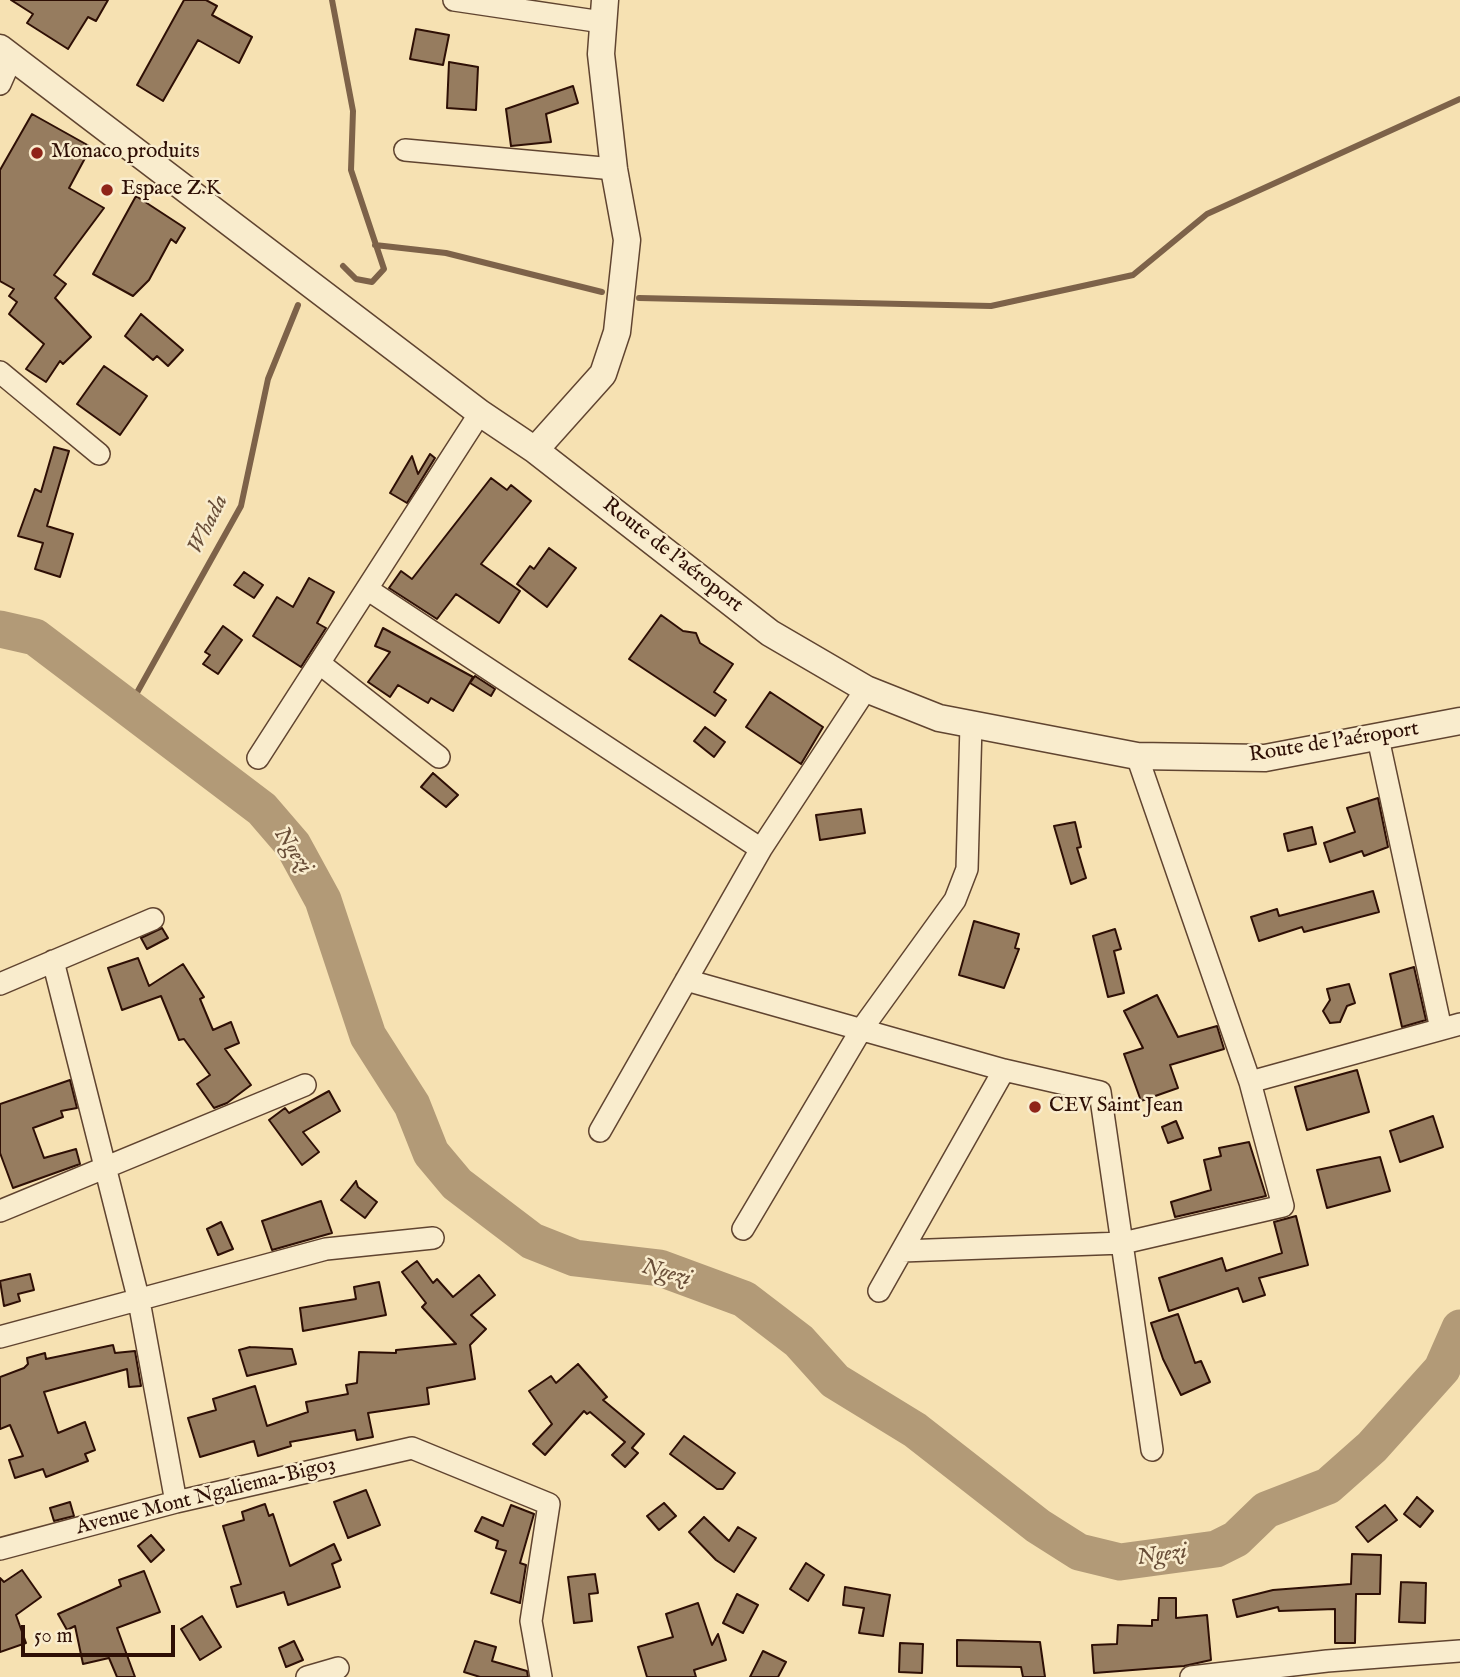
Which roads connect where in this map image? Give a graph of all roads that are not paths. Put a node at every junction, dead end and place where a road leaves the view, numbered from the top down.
1 (454, 0) edge
2 (603, 11) edge
3 (6, 53) edge
4 (0, 84) edge
5 (405, 150) dead end
6 (614, 169) junction
7 (0, 372) edge
8 (480, 413) junction
9 (534, 450) junction
10 (99, 454) dead end
11 (367, 589) junction
12 (319, 663) junction
13 (866, 689) junction
14 (1460, 721) edge
15 (971, 725) junction
16 (1378, 738) junction
17 (1137, 755) junction
18 (439, 757) dead end
19 (258, 758) dead end
20 (761, 849) junction
21 (153, 919) dead end
22 (53, 961) junction
23 (686, 980) junction
24 (0, 984) edge
25 (1451, 1026) edge
26 (861, 1030) junction
27 (1004, 1070) junction
28 (1250, 1082) junction
29 (305, 1085) dead end
30 (600, 1131) dead end
31 (106, 1168) junction
32 (0, 1211) edge
33 (743, 1229) dead end
34 (433, 1238) dead end
35 (1123, 1242) junction
36 (902, 1251) junction
37 (879, 1292) dead end
38 (139, 1301) junction
39 (0, 1338) edge
40 (1152, 1450) dead end
41 (176, 1502) junction
42 (0, 1549) edge
43 (1460, 1651) edge
44 (338, 1668) dead end
45 (307, 1677) edge
46 (541, 1677) edge
47 (1191, 1677) edge

1 - 2 street
2 - 6 street
3 - 4 street
3 - 8 street, Route de l'aéroport
5 - 6 street
6 - 9 street
7 - 10 street
8 - 9 street, Route de l'aéroport
8 - 11 street
9 - 13 street, Route de l'aéroport
11 - 12 street
11 - 20 street
12 - 18 street
12 - 19 street
13 - 15 street, Route de l'aéroport
13 - 20 street
14 - 16 street, Route de l'aéroport
15 - 17 street, Route de l'aéroport
15 - 26 street
16 - 17 street, Route de l'aéroport
16 - 25 street
17 - 28 street
20 - 23 street
21 - 22 street
22 - 24 street
22 - 31 street
23 - 26 street
23 - 30 street
25 - 28 street
26 - 27 street
26 - 33 street
27 - 35 street
27 - 36 street
28 - 35 street
29 - 31 street
31 - 32 street
31 - 38 street
34 - 38 street
35 - 36 street
35 - 40 street
36 - 37 street
38 - 39 street
38 - 41 street
41 - 42 street, Avenue Mont Ngaliema-Bigo3
41 - 46 street, Avenue Mont Ngaliema-Bigo3
43 - 47 street
44 - 45 street

